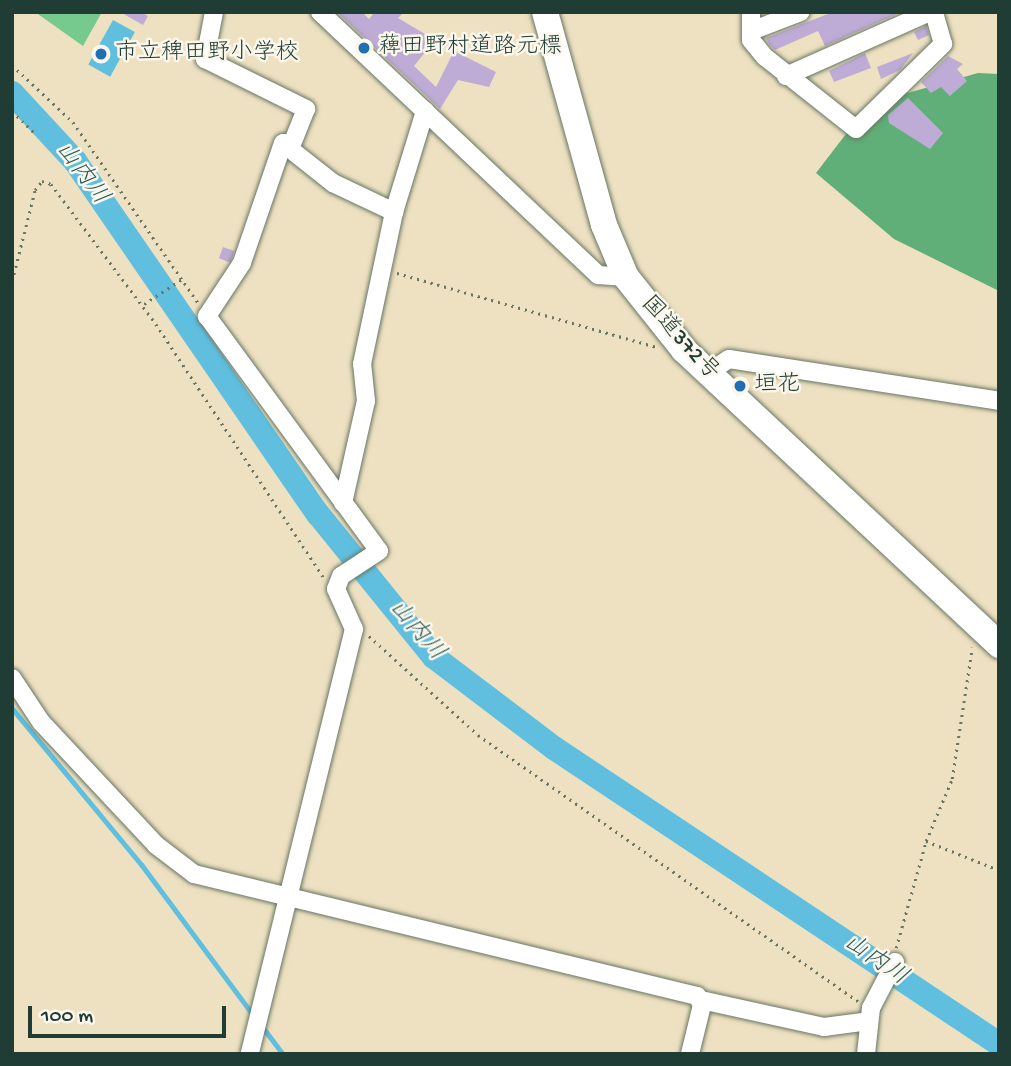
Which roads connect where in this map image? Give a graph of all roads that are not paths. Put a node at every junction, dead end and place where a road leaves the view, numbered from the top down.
1 (214, 12) edge
2 (320, 12) edge
3 (545, 12) edge
4 (751, 12) edge
5 (801, 12) edge
6 (932, 12) edge
7 (751, 31) junction
8 (786, 76) junction
9 (425, 111) junction
10 (290, 149) junction
11 (394, 212) junction
12 (626, 277) junction
13 (708, 373) junction
14 (999, 401) edge
15 (343, 503) junction
16 (999, 645) edge
17 (12, 678) edge
18 (289, 902) junction
19 (895, 962) road end
20 (701, 1000) junction
21 (870, 1014) junction
22 (250, 1054) edge
23 (690, 1054) edge
24 (866, 1054) edge

1 - 10 street
2 - 9 street
3 - 12 highway, 国道372号
4 - 7 street
5 - 7 street
6 - 8 street
6 - 8 street
7 - 8 street
9 - 11 street
9 - 12 street
10 - 11 street
10 - 15 street
11 - 15 street
12 - 13 highway, 国道372号
13 - 14 street
13 - 16 highway, 国道372号
15 - 18 street
17 - 18 street
18 - 20 street
18 - 22 street
19 - 21 street
20 - 21 street
20 - 23 street
21 - 24 street

